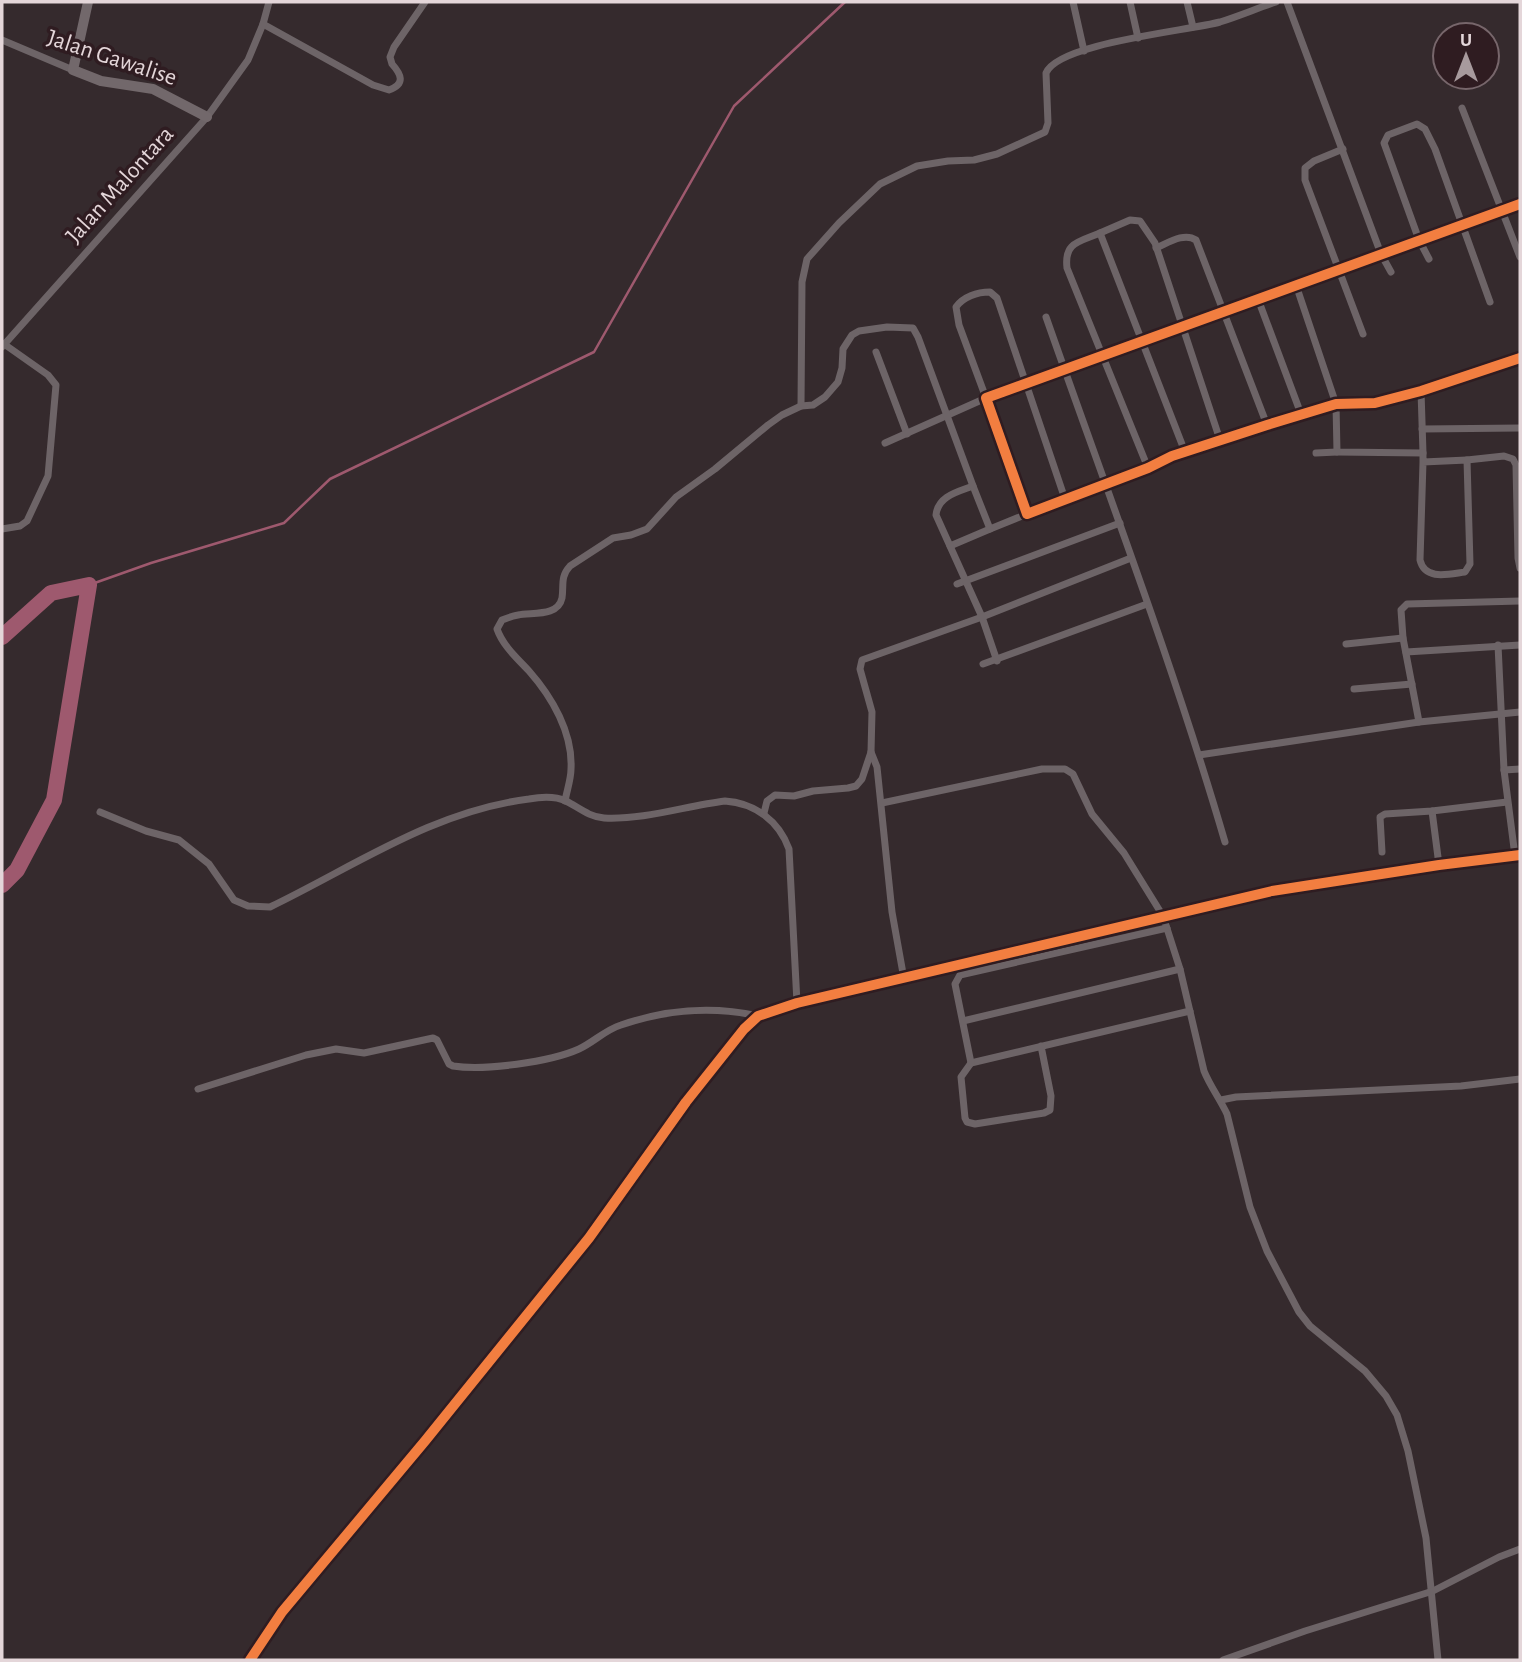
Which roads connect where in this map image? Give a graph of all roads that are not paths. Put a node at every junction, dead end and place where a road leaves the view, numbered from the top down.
1 (88, 2) edge
2 (269, 2) edge
3 (425, 2) edge
4 (1073, 2) edge
5 (1130, 2) edge
6 (1187, 2) edge
7 (1276, 2) edge
8 (1287, 2) edge
9 (263, 24) junction
10 (1194, 27) junction
11 (1138, 38) junction
12 (2, 40) edge
13 (1084, 51) junction
14 (73, 71) junction
15 (1462, 108) dead end
16 (207, 117) junction
17 (1343, 149) junction
18 (1520, 204) edge
19 (1502, 211) junction
20 (1464, 224) junction
21 (1100, 233) junction
22 (1419, 240) junction
23 (1156, 248) junction
24 (1381, 254) junction
25 (1520, 257) edge
26 (1429, 259) dead end
27 (1340, 269) junction
28 (1391, 272) dead end
29 (1296, 285) junction
30 (1258, 299) junction
31 (1490, 302) dead end
32 (1223, 312) junction
33 (1046, 317) dead end
34 (1182, 327) junction
35 (1363, 334) dead end
36 (1143, 341) junction
37 (3, 345) edge
38 (876, 352) dead end
39 (1102, 355) junction
40 (1520, 358) edge
41 (1064, 369) junction
42 (1026, 383) junction
43 (1421, 391) junction
44 (986, 398) junction
45 (1336, 404) junction
46 (801, 406) junction
47 (1301, 414) junction
48 (947, 415) junction
49 (1267, 425) junction
50 (1520, 428) edge
51 (1422, 429) junction
52 (907, 434) junction
53 (1220, 440) junction
54 (885, 443) dead end
55 (1185, 452) junction
56 (1338, 452) junction
57 (1317, 453) dead end
58 (1423, 457) junction
59 (1467, 460) junction
60 (1148, 468) junction
61 (1518, 477) edge
62 (1105, 485) junction
63 (973, 486) junction
64 (1065, 499) junction
65 (1027, 514) junction
66 (1120, 523) junction
67 (1518, 524) edge
68 (2, 529) edge
69 (990, 529) junction
70 (950, 546) junction
71 (1131, 558) junction
72 (1520, 568) edge
73 (967, 581) junction
74 (957, 584) dead end
75 (1520, 601) edge
76 (1147, 604) junction
77 (982, 617) junction
78 (1403, 638) junction
79 (1346, 644) dead end
80 (1498, 645) junction
81 (1520, 645) edge
82 (1406, 652) junction
83 (996, 661) junction
84 (983, 664) dead end
85 (1412, 684) junction
86 (1354, 689) dead end
87 (1520, 712) edge
88 (1500, 714) junction
89 (1419, 722) junction
90 (871, 752) junction
91 (1199, 755) junction
92 (1520, 769) edge
93 (1504, 770) junction
94 (565, 801) junction
95 (1507, 802) junction
96 (882, 803) junction
97 (1432, 811) junction
98 (100, 812) dead end
99 (764, 813) junction
100 (1225, 842) dead end
101 (1382, 852) dead end
102 (1518, 856) edge
103 (1439, 865) junction
104 (1163, 916) junction
105 (1167, 928) junction
106 (1180, 969) junction
107 (904, 979) junction
108 (797, 1003) junction
109 (1190, 1011) junction
110 (758, 1016) junction
111 (963, 1021) junction
112 (1041, 1046) junction
113 (971, 1063) junction
114 (1520, 1079) edge
115 (198, 1089) dead end
116 (1221, 1100) junction
117 (1520, 1549) edge
118 (1433, 1591) junction
119 (250, 1660) edge
120 (1223, 1660) edge
121 (1438, 1660) edge

1 - 14 street
2 - 9 street, Jalan Malontara
3 - 9 street
4 - 13 street
5 - 11 street
6 - 10 street
7 - 10 street
8 - 17 street
9 - 16 street, Jalan Malontara
10 - 11 street
11 - 13 street
12 - 14 street, Jalan Gawalise
13 - 46 street
14 - 16 street, Jalan Gawalise
15 - 19 street
16 - 37 street, Jalan Malontara
17 - 24 street
17 - 27 street
18 - 19 street
19 - 20 street
19 - 25 street
20 - 22 street
20 - 22 street
20 - 31 street
21 - 23 street
21 - 36 street
21 - 39 street
22 - 24 street
22 - 26 street
23 - 32 street
23 - 34 street
24 - 27 street
24 - 28 street
27 - 29 street
27 - 35 street
29 - 30 street
29 - 45 street
30 - 32 street
30 - 47 street
32 - 34 street
32 - 49 street
33 - 41 street
34 - 36 street
34 - 53 street
36 - 39 street
36 - 55 street
37 - 68 street
38 - 52 street
39 - 41 street
39 - 60 street
40 - 43 street
41 - 42 street
41 - 62 street
42 - 44 street
42 - 44 street
42 - 64 street
43 - 45 street
43 - 51 street
44 - 48 street
44 - 65 street
45 - 47 street
45 - 56 street
46 - 48 street
46 - 94 street
47 - 49 street
48 - 52 street
48 - 63 street
49 - 53 street
50 - 51 street
51 - 58 street
52 - 54 street
53 - 55 street
55 - 60 street
56 - 57 street
56 - 58 street
58 - 59 street
58 - 59 street
59 - 61 street
60 - 62 street
61 - 67 street
62 - 64 street
62 - 66 street
63 - 69 street
63 - 70 street
64 - 65 street
65 - 69 street
66 - 71 street
66 - 73 street
67 - 72 street
69 - 70 street
70 - 73 street
71 - 76 street
71 - 77 street
73 - 74 street
73 - 77 street
75 - 78 street
76 - 83 street
76 - 91 street
77 - 83 street
77 - 90 street
78 - 79 street
78 - 82 street
80 - 81 street
80 - 82 street
80 - 88 street
82 - 85 street
83 - 84 street
85 - 86 street
85 - 89 street
87 - 88 street
88 - 89 street
88 - 93 street
89 - 91 street
90 - 96 street
90 - 99 street
91 - 100 street
92 - 93 street
93 - 95 street
94 - 98 street
94 - 99 street
95 - 97 street
95 - 102 street
96 - 104 street
96 - 107 street
97 - 101 street
97 - 103 street
99 - 108 street
102 - 103 street
103 - 104 street
104 - 105 street
104 - 107 street
105 - 106 street
105 - 111 street
106 - 109 street
106 - 111 street
107 - 108 street
108 - 110 street
109 - 112 street
109 - 116 street
110 - 115 street
110 - 119 street
111 - 113 street
112 - 113 street
112 - 113 street
114 - 116 street
116 - 118 street
117 - 118 street
118 - 120 street
118 - 121 street

